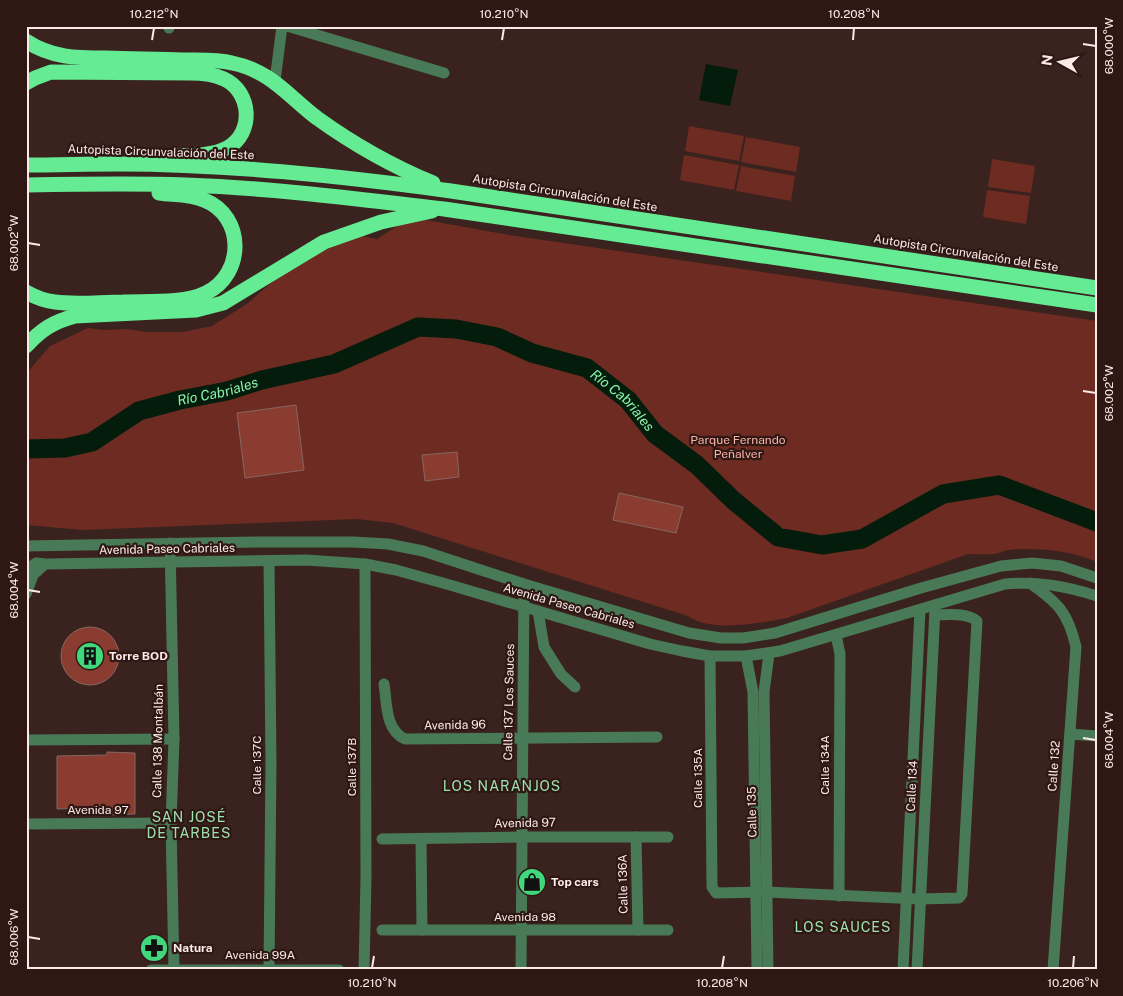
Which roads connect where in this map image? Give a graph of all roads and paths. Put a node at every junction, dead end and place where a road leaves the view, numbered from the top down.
1 (282, 26) edge
2 (287, 26) edge
3 (26, 40) edge
4 (444, 73) dead end
5 (275, 81) junction
6 (26, 83) edge
7 (118, 164) junction
8 (26, 165) edge
9 (118, 184) junction
10 (26, 185) edge
11 (451, 190) junction
12 (444, 209) junction
13 (1097, 288) edge
14 (26, 292) edge
15 (1097, 305) edge
16 (26, 346) edge
17 (170, 543) junction
18 (26, 546) edge
19 (269, 561) junction
20 (170, 563) junction
21 (45, 564) junction
22 (365, 564) junction
23 (26, 570) edge
24 (1097, 578) edge
25 (1028, 582) junction
26 (524, 584) junction
27 (26, 594) edge
28 (1097, 596) edge
29 (524, 608) junction
30 (920, 610) junction
31 (935, 610) junction
32 (538, 611) junction
33 (836, 635) junction
34 (769, 654) junction
35 (710, 656) junction
36 (746, 656) junction
37 (384, 684) dead end
38 (575, 687) dead end
39 (1070, 734) junction
40 (1097, 736) edge
41 (657, 737) dead end
42 (523, 738) junction
43 (174, 739) junction
44 (26, 740) edge
45 (171, 823) junction
46 (26, 824) edge
47 (522, 837) junction
48 (636, 837) junction
49 (668, 837) dead end
50 (421, 839) junction
51 (382, 840) dead end
52 (761, 892) junction
53 (838, 896) junction
54 (906, 898) junction
55 (920, 899) junction
56 (382, 930) dead end
57 (422, 930) junction
58 (638, 930) junction
59 (668, 930) dead end
60 (522, 931) junction
61 (174, 969) edge
62 (269, 969) edge
63 (150, 970) edge
64 (339, 970) edge
65 (364, 970) edge
66 (521, 970) edge
67 (757, 970) edge
68 (768, 970) edge
69 (903, 970) edge
70 (917, 970) edge
71 (1054, 970) edge

1 - 5 street
2 - 4 street
3 - 5 highway
5 - 11 highway
6 - 7 highway
7 - 8 highway, Autopista Circunvalación del Este
7 - 11 highway, Autopista Circunvalación del Este
9 - 10 highway
9 - 12 highway
9 - 14 highway
11 - 13 highway, Autopista Circunvalación del Este
12 - 15 highway
12 - 16 highway
17 - 18 street, Avenida Paseo Cabriales
17 - 20 street, Calle 138 Montalbán
17 - 26 street, Avenida Paseo Cabriales
19 - 20 street, Avenida Paseo Cabriales
19 - 22 street, Avenida Paseo Cabriales
19 - 62 street, Calle 137C
20 - 21 street, Avenida Paseo Cabriales
20 - 43 street, Calle 138 Montalbán
21 - 23 street, Avenida Paseo Cabriales
21 - 27 street
22 - 29 street, Avenida Paseo Cabriales
22 - 65 street, Calle 137B
24 - 26 street, Avenida Paseo Cabriales
25 - 28 street, Avenida Paseo Cabriales
25 - 31 street, Avenida Paseo Cabriales
25 - 39 street, Calle 132
26 - 29 street, Calle 137 Los Sauces
29 - 32 street, Avenida Paseo Cabriales
29 - 42 street, Calle 137 Los Sauces
30 - 31 street, Avenida Paseo Cabriales
30 - 33 street, Avenida Paseo Cabriales
30 - 54 street, Calle 134
31 - 55 street, Calle 134
31 - 55 street
32 - 35 street, Avenida Paseo Cabriales
32 - 38 street
33 - 34 street, Avenida Paseo Cabriales
33 - 53 street, Calle 134A
34 - 36 street, Avenida Paseo Cabriales
34 - 52 street, Calle 135
35 - 36 street, Avenida Paseo Cabriales
35 - 52 street, Calle 135A
36 - 52 street, Calle 135
37 - 42 street, Avenida 96
39 - 40 street
39 - 71 street, Calle 132
41 - 42 street, Avenida 96
42 - 47 street, Calle 137 Los Sauces
43 - 44 street
43 - 45 street, Calle 138 Montalbán
45 - 46 street, Avenida 97
45 - 61 street, Calle 138 Montalbán
47 - 48 street, Avenida 97
47 - 50 street, Avenida 97
47 - 60 street, Calle 137 Los Sauces
48 - 49 street, Avenida 97
48 - 58 street, Calle 136A
50 - 51 street, Avenida 97
50 - 57 street
52 - 53 street
52 - 67 street, Calle 135
52 - 68 street, Calle 135
53 - 54 street
54 - 55 street
54 - 69 street, Calle 134
55 - 70 street, Calle 134
56 - 57 street, Avenida 98
57 - 60 street, Avenida 98
58 - 59 street, Avenida 98
58 - 60 street, Avenida 98
60 - 66 street, Calle 137 Los Sauces
61 - 62 street, Avenida 99A
61 - 63 street, Avenida 99A
62 - 64 street, Avenida 99A

